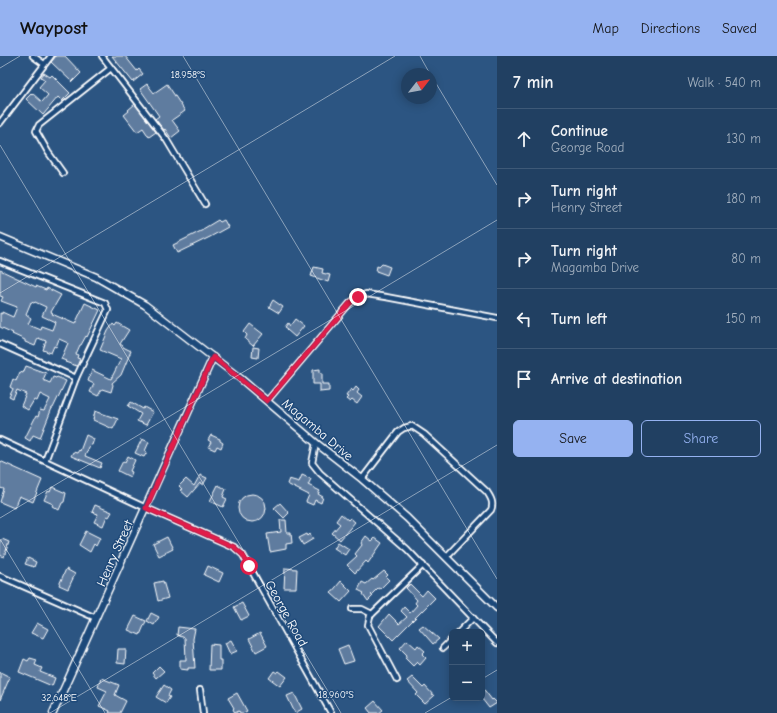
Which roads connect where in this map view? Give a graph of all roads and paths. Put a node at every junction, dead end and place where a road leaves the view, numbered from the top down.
1 (33, 56) edge
2 (51, 56) edge
3 (102, 56) edge
4 (44, 64) junction
5 (111, 68) junction
6 (0, 123) edge
7 (62, 172) dead end
8 (205, 204) dead end
9 (0, 236) edge
10 (0, 261) edge
11 (497, 318) edge
12 (0, 344) edge
13 (213, 357) junction
14 (76, 378) junction
15 (267, 401) junction
16 (0, 440) edge
17 (316, 443) junction
18 (45, 461) junction
19 (362, 479) junction
20 (146, 508) junction
21 (446, 557) junction
22 (423, 565) junction
23 (0, 576) edge
24 (497, 608) edge
25 (352, 609) dead end
26 (372, 614) junction
27 (96, 618) junction
28 (473, 618) junction
29 (462, 629) edge
30 (449, 642) edge
31 (497, 642) edge
32 (443, 648) dead end
33 (397, 680) dead end
34 (200, 690) dead end
35 (53, 713) edge
36 (203, 713) edge
37 (331, 713) edge

1 - 4 street
2 - 4 street
3 - 5 street
4 - 6 street
5 - 7 street
5 - 8 street
9 - 13 street, Magamba Drive
10 - 14 street
11 - 15 street
12 - 14 street
13 - 15 street, Magamba Drive
13 - 20 street, Henry Street
14 - 18 street
15 - 17 street, Magamba Drive
16 - 18 street, George Road
17 - 19 street, Magamba Drive
17 - 22 street
18 - 20 street, George Road
19 - 21 street, Magamba Drive
19 - 21 street
20 - 27 street, Henry Street
20 - 37 street, George Road
21 - 24 street, Magamba Drive
22 - 26 street
22 - 28 street
23 - 27 street
25 - 26 street
26 - 33 street
27 - 35 street, Henry Street
28 - 29 street
28 - 31 street
30 - 32 street
34 - 36 street

